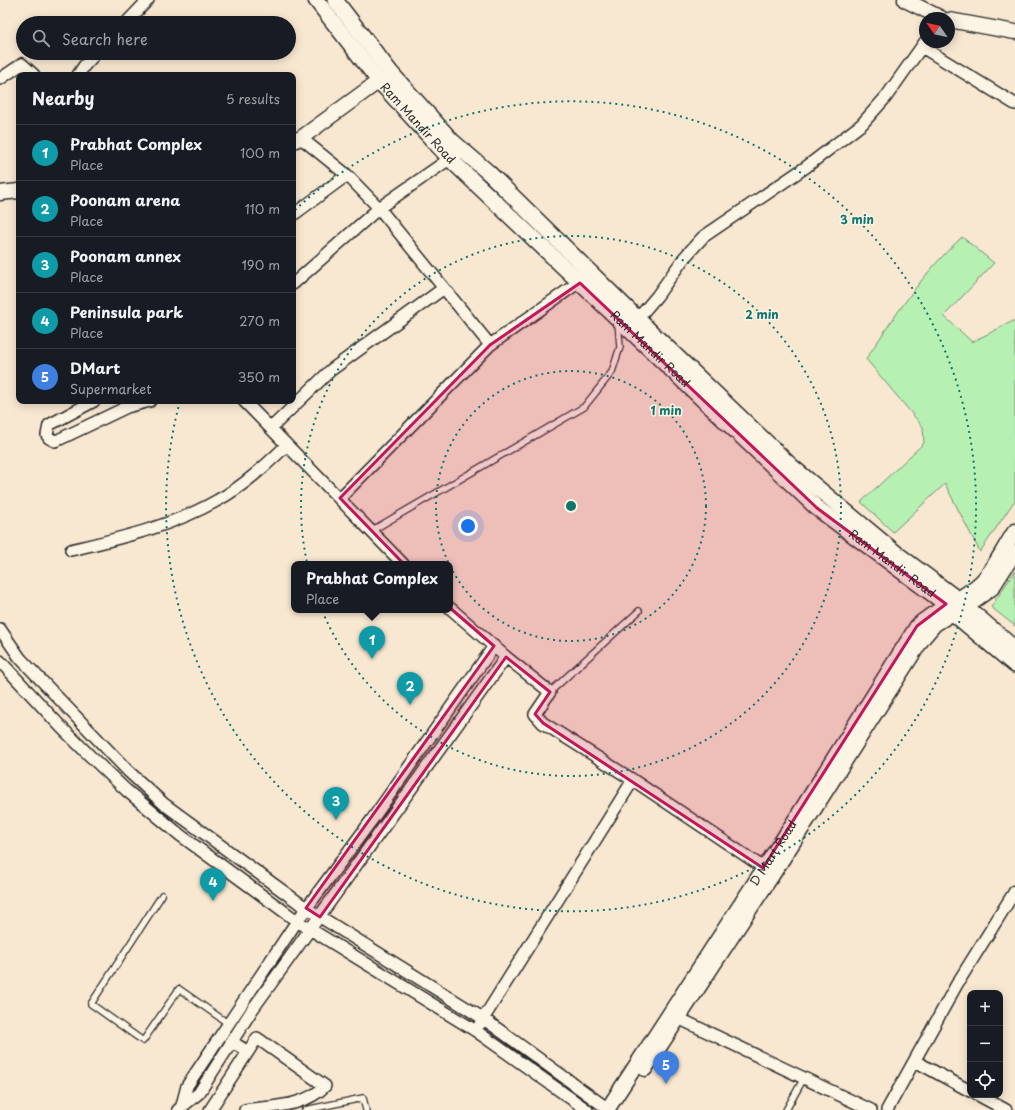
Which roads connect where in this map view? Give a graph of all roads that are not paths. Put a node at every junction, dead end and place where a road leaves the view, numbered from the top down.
1 (148, 0) edge
2 (316, 0) edge
3 (335, 0) edge
4 (905, 0) edge
5 (928, 12) edge
6 (133, 16) edge
7 (955, 21) edge
8 (1015, 32) edge
9 (920, 48) edge
10 (929, 48) edge
11 (90, 60) edge
12 (31, 72) edge
13 (80, 72) edge
14 (0, 79) edge
15 (379, 81) junction
16 (1015, 104) edge
17 (297, 139) edge
18 (462, 149) junction
19 (450, 159) junction
20 (347, 175) junction
21 (16, 191) edge
22 (0, 193) edge
23 (379, 208) junction
24 (296, 213) edge
25 (591, 272) junction
26 (296, 281) edge
27 (580, 283) junction
28 (444, 288) junction
29 (628, 322) junction
30 (490, 345) junction
31 (88, 404) edge
32 (138, 404) edge
33 (247, 404) edge
34 (75, 411) junction
35 (86, 427) junction
36 (271, 428) junction
37 (287, 445) junction
38 (340, 498) junction
39 (371, 531) junction
40 (1015, 531) edge
41 (71, 550) dead end
42 (1015, 552) edge
43 (401, 561) edge
44 (955, 606) junction
45 (453, 611) edge
46 (639, 612) dead end
47 (0, 628) edge
48 (494, 646) junction
49 (1015, 649) edge
50 (506, 657) junction
51 (0, 661) edge
52 (1015, 665) edge
53 (550, 692) junction
54 (61, 701) junction
55 (49, 714) junction
56 (116, 758) junction
57 (105, 770) junction
58 (633, 780) junction
59 (768, 871) junction
60 (1015, 891) edge
61 (162, 895) dead end
62 (306, 908) junction
63 (320, 917) junction
64 (297, 921) junction
65 (310, 930) junction
66 (484, 1018) junction
67 (678, 1018) junction
68 (229, 1024) junction
69 (476, 1031) junction
70 (231, 1041) junction
71 (248, 1052) junction
72 (915, 1061) junction
73 (804, 1078) junction
74 (967, 1089) edge
75 (984, 1098) edge
76 (180, 1108) edge
77 (210, 1110) edge
78 (245, 1110) edge
79 (306, 1110) edge
80 (366, 1110) edge
81 (587, 1110) edge
82 (611, 1110) edge
83 (786, 1110) edge
84 (871, 1110) edge
85 (887, 1110) edge
86 (1006, 1110) edge

1 - 6 street
2 - 15 main road, Ram Mandir Road
3 - 18 main road
4 - 5 street
7 - 8 street
9 - 29 street
10 - 16 street
11 - 13 street
12 - 14 street
15 - 17 street
15 - 19 main road, Ram Mandir Road
17 - 20 street
18 - 19 street
18 - 25 main road
19 - 23 street
19 - 27 main road, Ram Mandir Road
20 - 23 street
20 - 24 street
21 - 22 street
23 - 26 street
23 - 28 street
25 - 27 street
25 - 29 main road
27 - 29 main road, Ram Mandir Road
27 - 30 street
28 - 30 street
28 - 36 street
29 - 39 lane
29 - 44 main road
30 - 38 street
31 - 34 street
32 - 35 street
33 - 36 street
34 - 35 street
34 - 35 street
36 - 37 street
37 - 38 street
37 - 41 street
38 - 39 street
39 - 43 street
40 - 44 street
42 - 44 street
44 - 49 main road
44 - 52 main road
44 - 59 street, D Mart Road
45 - 48 street
46 - 53 lane
47 - 54 street
48 - 50 street
48 - 62 street
50 - 53 street
50 - 63 street
51 - 55 street
53 - 58 street
54 - 55 street
54 - 56 street
55 - 57 street
56 - 57 street
56 - 62 street
57 - 64 street
58 - 59 street
58 - 66 street
59 - 67 street, D Mart Road
59 - 82 street, D Mart Road
60 - 72 street
61 - 68 lane
62 - 63 street
62 - 64 street
63 - 65 street
63 - 66 street
64 - 65 street
64 - 68 street
65 - 69 street
65 - 70 street
66 - 69 street
66 - 82 street
67 - 73 street
67 - 82 street, D Mart Road
68 - 76 street
69 - 81 street
70 - 71 street
70 - 76 street
71 - 77 street
71 - 78 street
72 - 74 street
72 - 85 street
73 - 83 lane
73 - 84 street
75 - 86 street
79 - 80 lane

